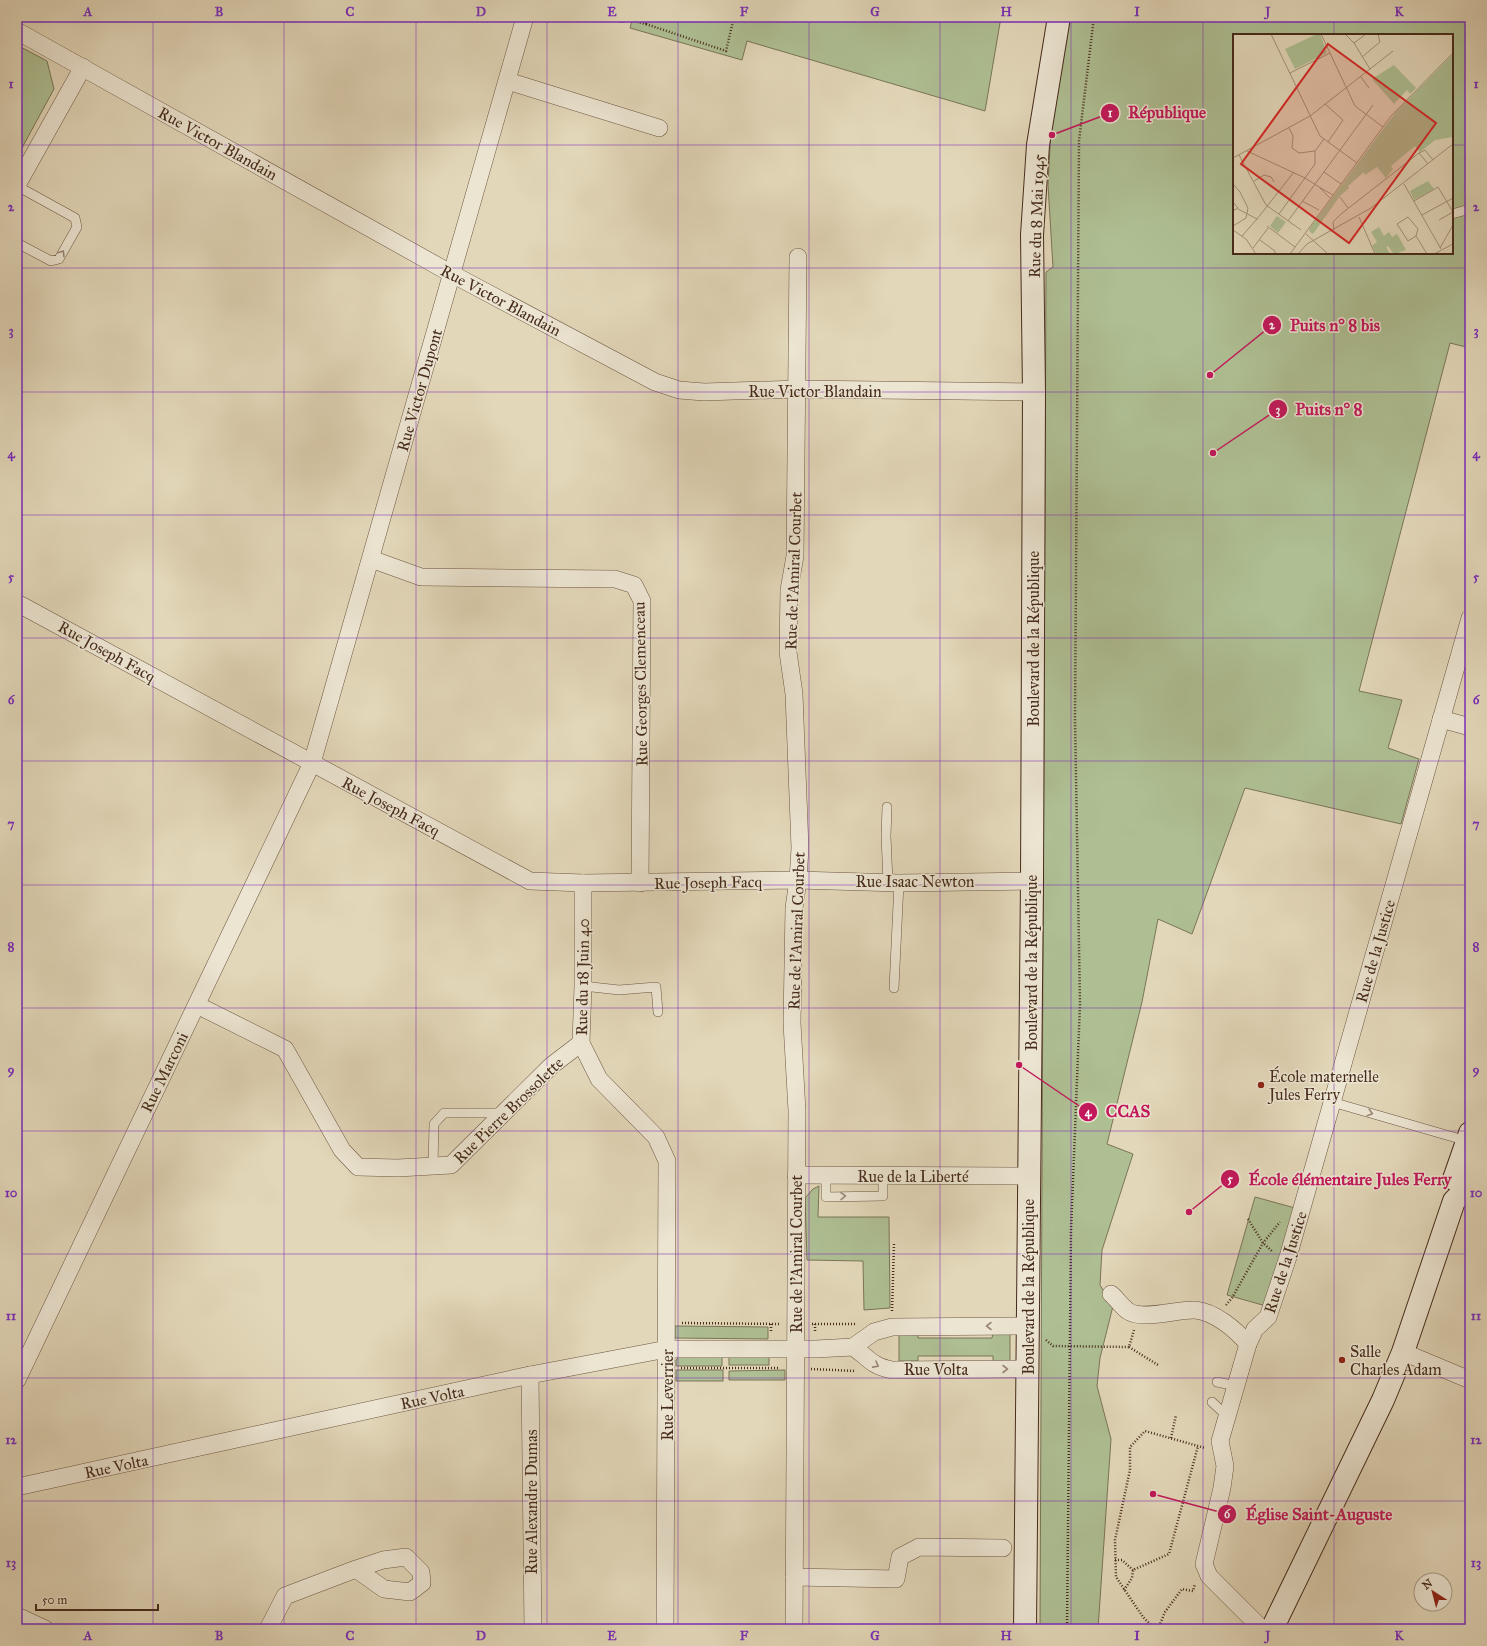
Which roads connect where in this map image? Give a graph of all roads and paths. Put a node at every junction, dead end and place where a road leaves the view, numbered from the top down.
1 (526, 17) edge
2 (621, 17) edge
3 (648, 17) edge
4 (734, 17) edge
5 (1059, 17) edge
6 (1094, 17) edge
7 (646, 24) junction
8 (17, 31) edge
9 (82, 67) junction
10 (508, 81) junction
11 (659, 128) dead end
12 (17, 186) edge
13 (1470, 209) edge
14 (1453, 214) edge
15 (17, 243) edge
16 (798, 257) dead end
17 (452, 274) junction
18 (798, 389) junction
19 (1034, 392) junction
20 (372, 559) junction
21 (17, 603) edge
22 (1470, 618) edge
23 (1441, 719) junction
24 (1470, 727) edge
25 (312, 764) junction
26 (887, 807) dead end
27 (798, 880) junction
28 (1032, 881) junction
29 (583, 883) junction
30 (640, 883) junction
31 (894, 883) junction
32 (583, 986) junction
33 (894, 988) dead end
34 (196, 1005) junction
35 (658, 1012) dead end
36 (581, 1043) junction
37 (1332, 1102) junction
38 (503, 1113) junction
39 (1469, 1138) edge
40 (667, 1161) joint
41 (433, 1166) junction
42 (1470, 1166) edge
43 (796, 1175) junction
44 (1029, 1176) junction
45 (1454, 1201) junction
46 (1248, 1219) dead end
47 (1282, 1219) dead end
48 (894, 1243) dead end
49 (1263, 1243) junction
50 (1288, 1257) junction
51 (1111, 1294) dead end
52 (885, 1312) dead end
53 (1139, 1314) junction
54 (1214, 1316) junction
55 (667, 1323) junction
56 (795, 1324) junction
57 (859, 1324) dead end
58 (1028, 1326) junction
59 (1248, 1344) junction
60 (1070, 1346) junction
61 (853, 1347) junction
62 (1129, 1347) junction
63 (795, 1349) junction
64 (667, 1350) junction
65 (1403, 1352) junction
66 (1158, 1366) dead end
67 (667, 1368) junction
68 (795, 1368) junction
69 (1028, 1369) junction
70 (530, 1375) junction
71 (861, 1375) dead end
72 (17, 1380) edge
73 (1470, 1380) edge
74 (1217, 1382) dead end
75 (1236, 1386) junction
76 (1212, 1402) dead end
77 (1176, 1415) dead end
78 (1228, 1416) junction
79 (1171, 1438) junction
80 (1198, 1446) junction
81 (1222, 1453) junction
82 (17, 1487) edge
83 (1003, 1548) dead end
84 (1115, 1560) junction
85 (356, 1569) dead end
86 (1133, 1570) junction
87 (1210, 1576) junction
88 (794, 1577) junction
89 (1124, 1590) junction
90 (17, 1616) edge
91 (45, 1629) edge
92 (268, 1629) edge
93 (533, 1629) edge
94 (665, 1629) edge
95 (794, 1629) edge
96 (1025, 1629) edge
97 (1067, 1629) edge
98 (1156, 1629) edge
99 (1262, 1629) edge
100 (1272, 1629) edge

1 - 10 street, Rue Victor Dupont
2 - 7 path
3 - 7 path
4 - 7 path
5 - 19 street, Rue du 8 Mai 1945
6 - 60 path
8 - 9 street, Rue Victor Blandain
9 - 12 street
9 - 17 street, Rue Victor Blandain
10 - 11 street
10 - 17 street, Rue Victor Dupont
15 -> 12 lane
13 - 14 lane
16 - 18 street, Rue de l'Amiral Courbet
17 - 18 street, Rue Victor Blandain
17 - 20 street, Rue Victor Dupont
18 - 19 street, Rue Victor Blandain
18 - 27 street, Rue de l'Amiral Courbet
19 - 28 street, Boulevard de la République
20 - 25 street, Rue Victor Dupont
20 - 30 street, Rue Georges Clemenceau
21 - 25 street, Rue Joseph Facq
22 - 23 street, Rue de la Justice
23 - 24 street
23 - 37 street, Rue de la Justice
25 - 29 street, Rue Joseph Facq
25 - 34 street, Rue Marconi
26 - 31 lane
27 - 30 street, Rue Joseph Facq
27 - 31 street, Rue Isaac Newton
27 - 43 street, Rue de l'Amiral Courbet
28 - 31 street, Rue Isaac Newton
28 - 44 street, Boulevard de la République
29 - 30 street, Rue Joseph Facq
29 - 32 street, Rue du 18 Juin 40
31 - 33 lane
32 - 35 lane
32 - 36 street, Rue du 18 Juin 40
34 - 41 street, Rue Pierre Brossolette
34 - 72 street, Rue Marconi
36 - 38 street, Rue Pierre Brossolette
36 - 40 street, Rue du 18 Juin 40
37 -> 39 lane
37 - 50 street, Rue de la Justice
38 - 41 street, Rue Pierre Brossolette
38 - 41 lane
39 - 45 street
40 - 55 street, Rue Leverrier
42 - 45 street
43 - 44 street, Rue de la Liberté
43 - 56 street, Rue de l'Amiral Courbet
44 - 58 street, Boulevard de la République
45 - 65 street
46 - 49 path
47 - 49 path
48 - 52 path
49 - 50 path
49 - 54 path
50 - 59 street, Rue de la Justice
51 - 53 street
53 - 54 street
53 - 62 path
54 - 59 street
55 - 56 path
55 - 64 street, Rue Leverrier
56 - 57 path
56 - 63 street, Rue de l'Amiral Courbet
58 - 60 path
58 -> 61 street
58 - 69 street, Boulevard de la République
59 - 75 street, Rue de la Justice
60 - 62 path
60 - 97 path
61 - 63 street, Rue Volta
61 -> 69 street, Rue Volta
62 - 66 path
63 - 64 street, Rue Volta
63 - 68 street, Rue de l'Amiral Courbet
64 - 67 street, Rue Leverrier
64 - 70 street, Rue Volta
65 - 73 street
65 - 100 street
67 - 68 path
67 - 94 street, Rue Leverrier
68 - 71 path
68 - 88 street, Rue de l'Amiral Courbet
69 - 96 street, Boulevard de la République
70 - 82 street, Rue Volta
70 - 93 street, Rue Alexandre Dumas
74 - 75 lane
75 - 78 street, Rue de la Justice
76 - 78 lane
77 - 79 path
78 - 81 street, Rue de la Justice
79 - 80 path
79 - 84 path
80 - 81 path
80 - 86 path
81 - 87 street, Rue de la Justice
83 - 88 street
84 - 86 path
84 - 89 path
85 - 92 street
86 - 89 path
87 - 98 path
87 - 99 street
88 - 95 street, Rue de l'Amiral Courbet
89 - 98 path
90 - 91 street

